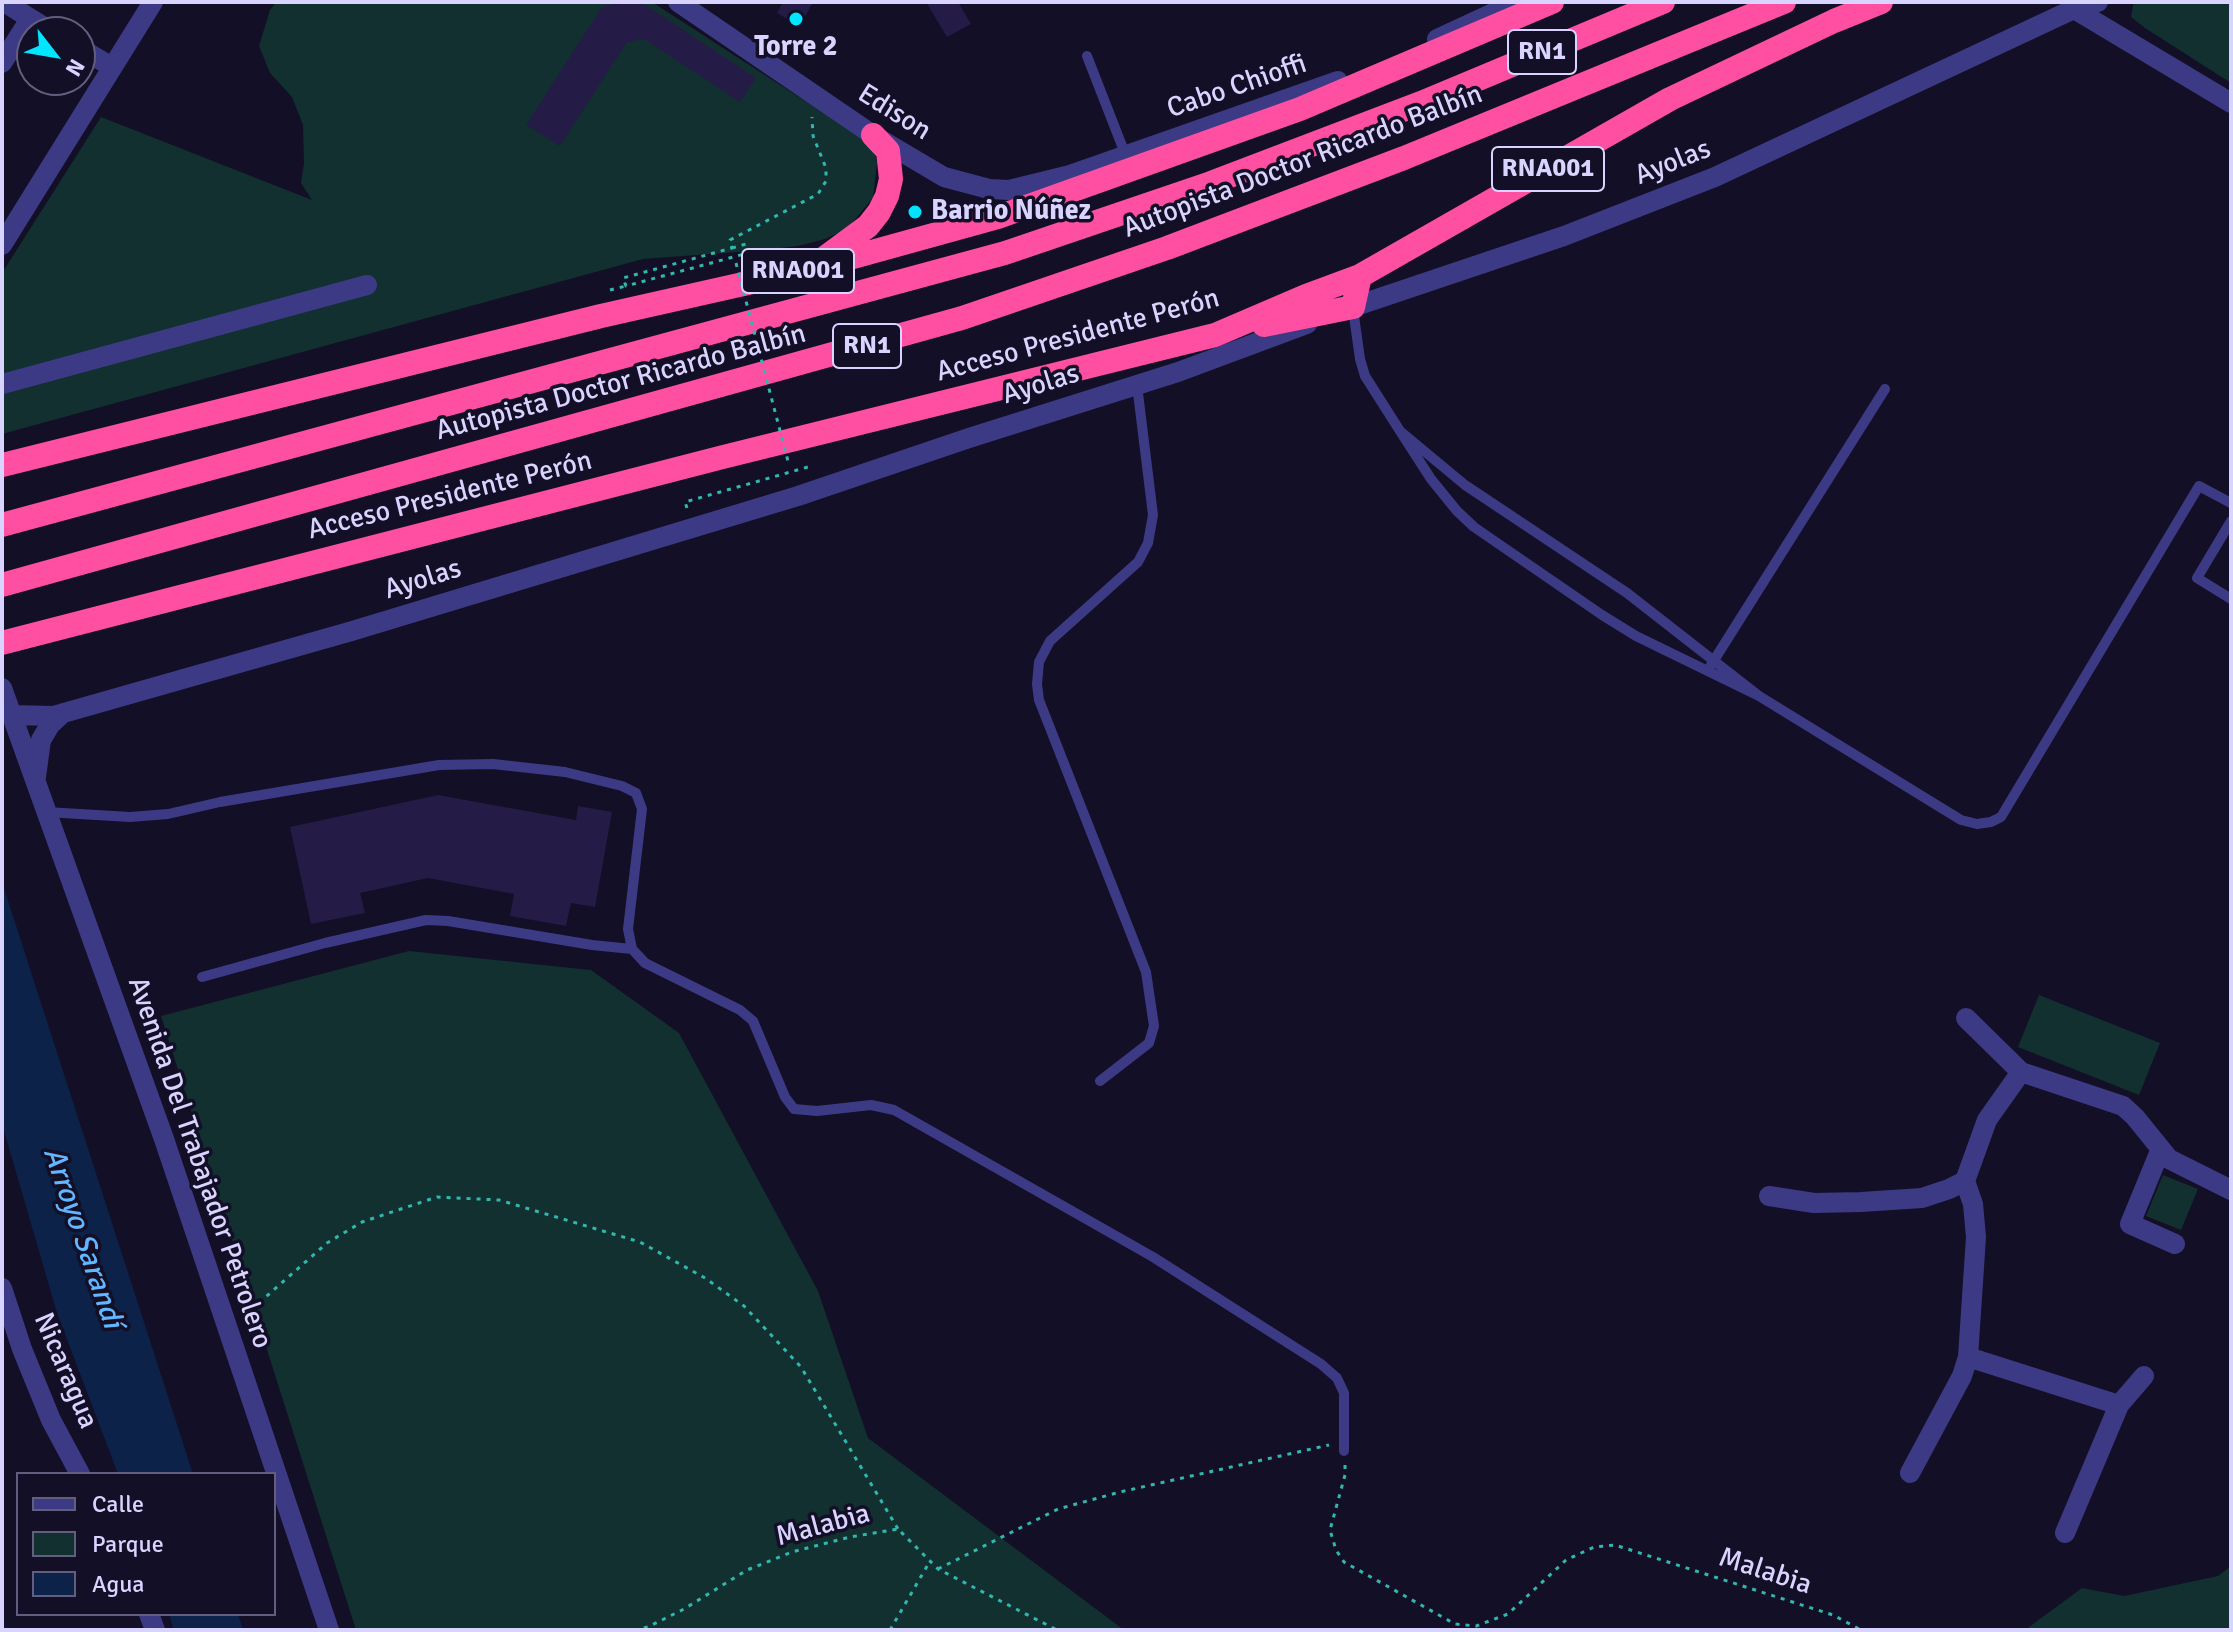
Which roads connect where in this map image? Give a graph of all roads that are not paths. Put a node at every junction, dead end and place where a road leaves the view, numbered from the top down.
1 (4, 2) edge
2 (153, 2) edge
3 (678, 2) edge
4 (1517, 2) edge
5 (1552, 2) edge
6 (1663, 2) edge
7 (1784, 2) edge
8 (1881, 2) edge
9 (2098, 2) edge
10 (2074, 9) junction
11 (25, 16) edge
12 (16, 41) edge
13 (1087, 56) dead end
14 (96, 58) edge
15 (2, 63) edge
16 (112, 67) junction
17 (2231, 103) edge
18 (873, 135) junction
19 (1126, 156) junction
20 (965, 185) joint
21 (2, 245) edge
22 (810, 269) junction
23 (1360, 276) junction
24 (367, 285) dead end
25 (1353, 307) junction
26 (1215, 335) junction
27 (2, 384) edge
28 (1137, 385) junction
29 (1885, 389) dead end
30 (1400, 431) junction
31 (10, 462) edge
32 (2231, 503) edge
33 (2231, 521) edge
34 (2, 525) edge
35 (2, 585) edge
36 (2231, 599) edge
37 (2, 643) edge
38 (1714, 661) junction
39 (1707, 671) junction
40 (2, 688) edge
41 (1759, 696) junction
42 (63, 713) junction
43 (11, 715) junction
44 (36, 785) junction
45 (46, 812) junction
46 (632, 949) junction
47 (202, 977) dead end
48 (1966, 1018) dead end
49 (2021, 1072) junction
50 (1100, 1081) dead end
51 (2160, 1151) junction
52 (1965, 1181) junction
53 (2231, 1190) edge
54 (1769, 1196) dead end
55 (2175, 1244) dead end
56 (2, 1288) edge
57 (1968, 1357) junction
58 (2144, 1376) dead end
59 (2119, 1405) junction
60 (1344, 1451) road end
61 (79, 1472) edge
62 (276, 1472) edge
63 (276, 1473) edge
64 (1910, 1473) dead end
65 (2065, 1533) dead end
66 (329, 1630) edge

1 - 11 street
2 - 16 street
3 - 18 street, Edison
4 - 19 street, Cabo Chioffi
5 - 22 highway, RNA001
6 - 34 highway, Autopista Doctor Ricardo Balbín / RN1
7 - 35 highway, Autopista Doctor Ricardo Balbín / RN1
8 - 23 highway, Acceso Presidente Perón / RNA001
9 - 10 street, Ayolas
10 - 17 street
10 - 25 street, Ayolas
12 - 15 street
13 - 19 lane
14 - 16 street
16 - 21 street
18 - 20 street, Edison
18 - 22 highway
19 - 20 street, Cabo Chioffi
22 - 31 highway, RNA001
23 - 25 highway
23 - 26 highway, Acceso Presidente Perón / RNA001
24 - 27 street
25 - 26 highway
25 - 28 street, Ayolas
25 - 30 lane
26 - 37 highway, Acceso Presidente Perón / RNA001
28 - 42 street, Ayolas
28 - 50 lane
29 - 38 lane
30 - 38 lane
30 - 39 lane
32 - 41 lane
33 - 36 lane
38 - 39 lane
38 - 41 lane
39 - 41 lane
40 - 43 street, Avenida Del Trabajador Petrolero
42 - 43 street, Ayolas
42 - 44 street
43 - 44 street, Avenida Del Trabajador Petrolero
44 - 45 street, Avenida Del Trabajador Petrolero
45 - 46 lane
45 - 62 street, Avenida Del Trabajador Petrolero
46 - 47 lane
46 - 60 lane
48 - 49 street
49 - 51 street
49 - 52 street
51 - 53 street
51 - 55 street
52 - 54 street
52 - 57 street
56 - 61 street, Nicaragua
57 - 59 street
57 - 64 street
58 - 59 street
59 - 65 street
63 - 66 street, Avenida Del Trabajador Petrolero

